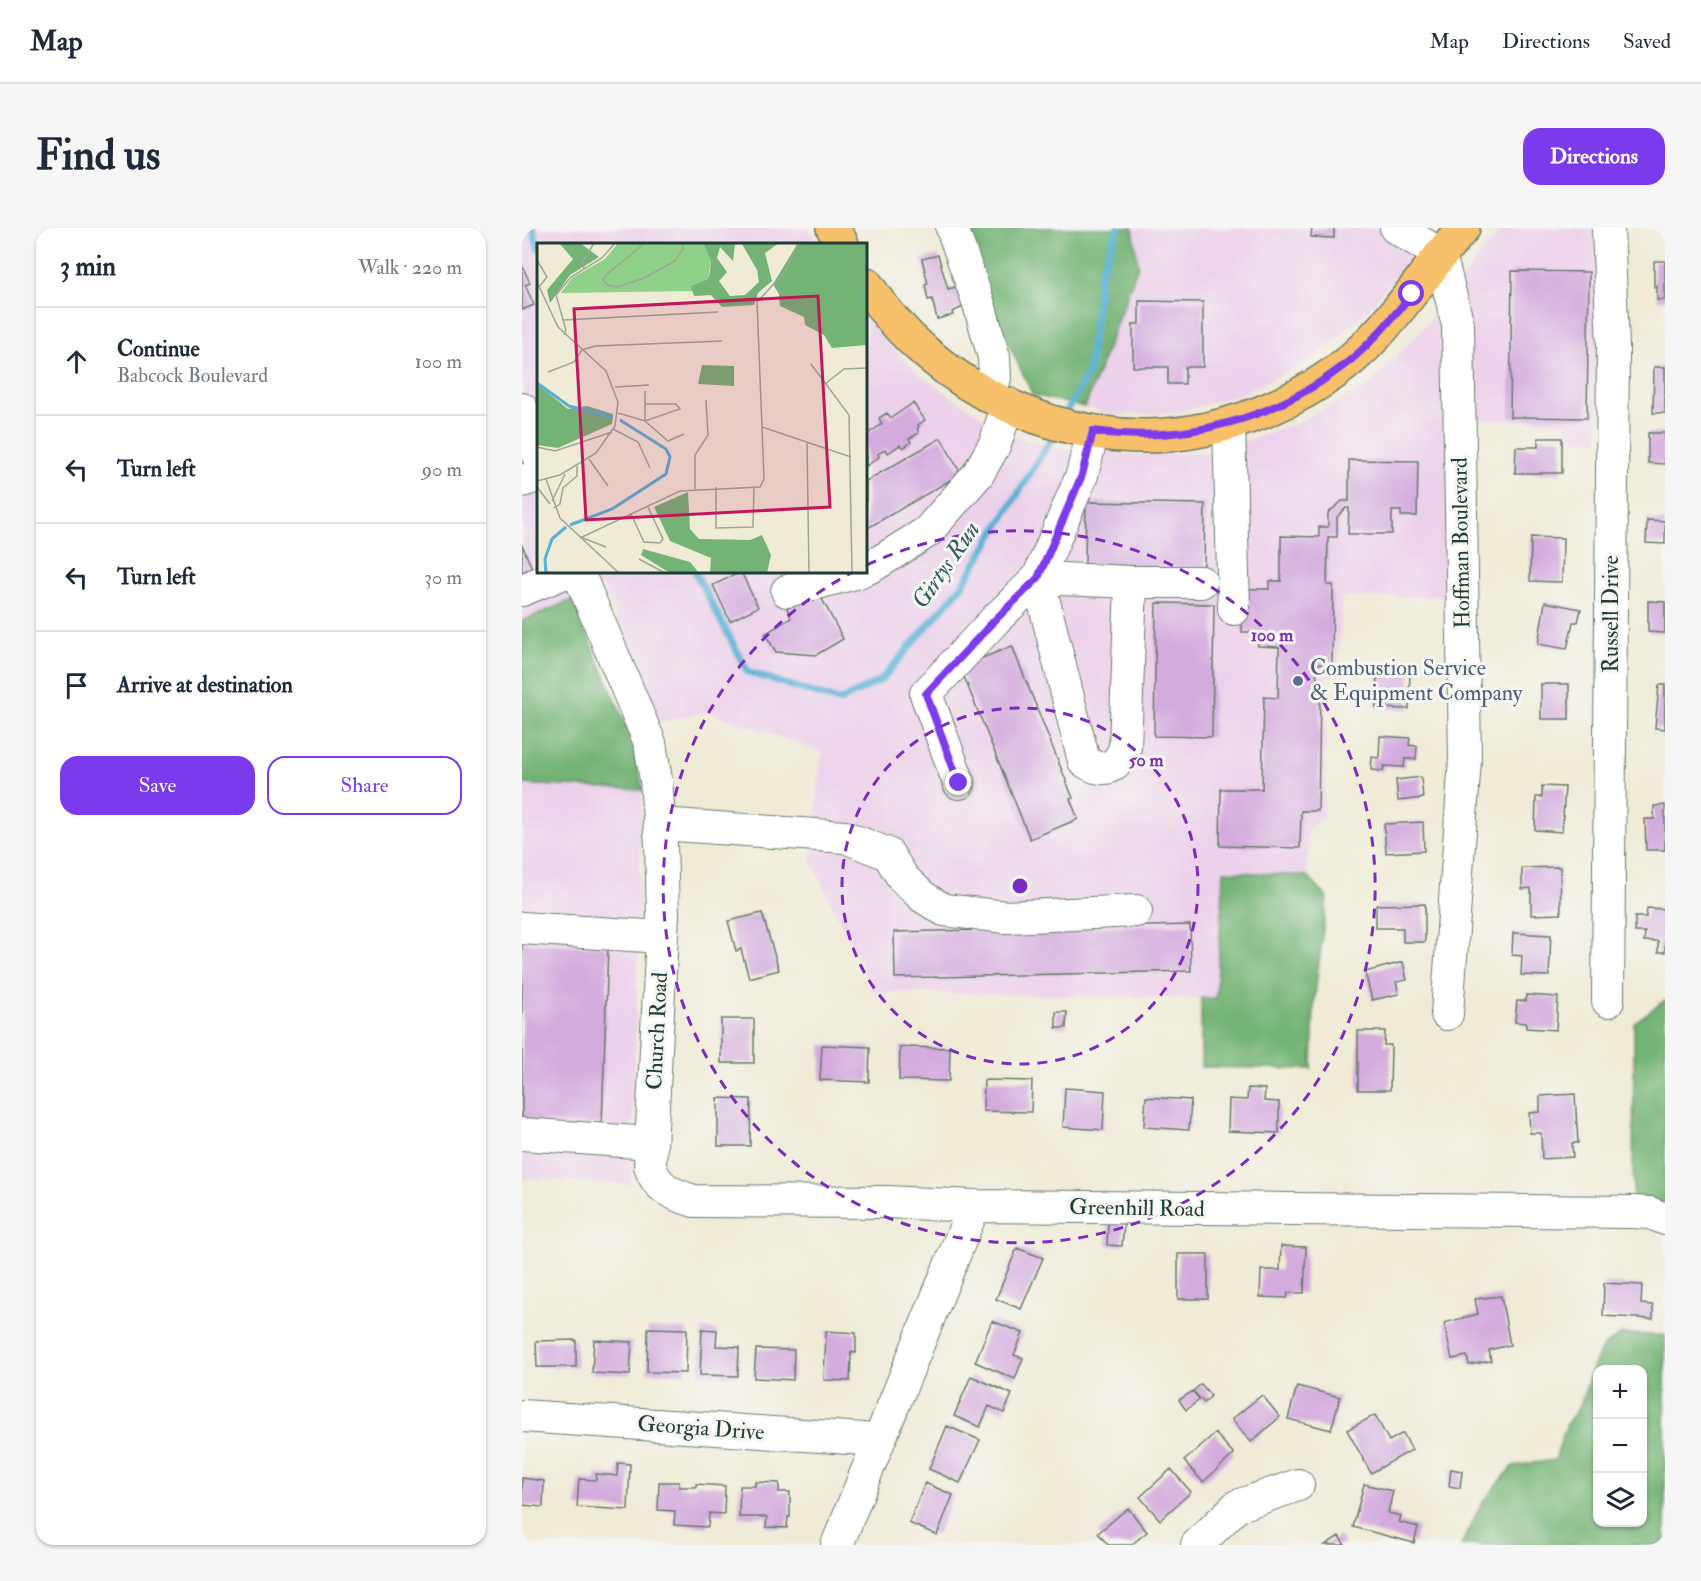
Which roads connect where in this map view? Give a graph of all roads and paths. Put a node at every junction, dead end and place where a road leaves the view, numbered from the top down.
1 (833, 228) edge
2 (952, 228) edge
3 (1396, 228) edge
4 (1463, 228) edge
5 (1608, 228) edge
6 (841, 243) edge
7 (1440, 254) junction
8 (867, 286) edge
9 (1006, 403) junction
10 (522, 409) edge
11 (1230, 423) junction
12 (1085, 430) junction
13 (537, 452) edge
14 (537, 476) edge
15 (522, 481) edge
16 (867, 568) edge
17 (564, 573) edge
18 (578, 573) edge
19 (855, 573) edge
20 (1038, 578) junction
21 (1131, 582) junction
22 (1201, 582) dead end
23 (522, 590) edge
24 (787, 591) dead end
25 (1234, 609) dead end
26 (959, 783) dead end
27 (660, 824) junction
28 (1136, 911) dead end
29 (522, 928) edge
30 (662, 938) junction
31 (1608, 1001) dead end
32 (1447, 1014) dead end
33 (522, 1134) edge
34 (651, 1143) junction
35 (974, 1206) junction
36 (1665, 1219) edge
37 (522, 1416) edge
38 (879, 1440) junction
39 (1298, 1485) dead end
40 (837, 1545) edge
41 (1197, 1545) edge

1 - 6 main road
2 - 9 street
3 - 7 street
4 - 7 main road
5 - 31 street, Russell Drive
7 - 11 main road
7 - 32 street, Hoffman Boulevard
8 - 9 main road
9 - 12 main road
9 - 16 street
10 - 13 street
11 - 12 main road
11 - 25 street
12 - 20 street
14 - 15 street
17 - 23 street
18 - 27 street, Church Road
19 - 24 street
20 - 21 street
20 - 21 street
20 - 26 street
21 - 22 street
27 - 28 street
27 - 30 street, Church Road
29 - 30 street
30 - 34 street, Church Road
33 - 34 street
34 - 35 street, Church Road
35 - 36 street, Greenhill Road
35 - 38 street
37 - 38 street, Georgia Drive
38 - 40 street
39 - 41 street

